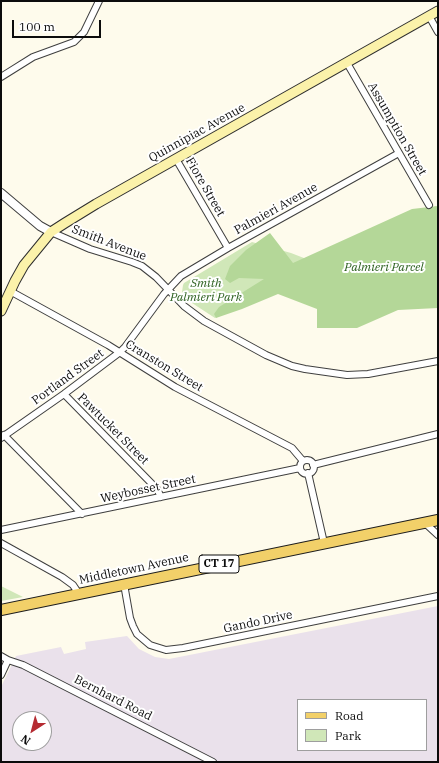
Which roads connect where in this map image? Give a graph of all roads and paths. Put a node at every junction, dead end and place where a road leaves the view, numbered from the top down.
1 (99, 1) edge
2 (438, 11) edge
3 (429, 16) junction
4 (438, 32) edge
5 (347, 63) junction
6 (1, 77) edge
7 (399, 153) junction
8 (176, 159) junction
9 (1, 193) edge
10 (429, 205) dead end
11 (51, 232) junction
12 (228, 248) junction
13 (168, 289) junction
14 (10, 291) junction
15 (1, 311) edge
16 (120, 352) junction
17 (438, 361) edge
18 (64, 394) junction
19 (438, 434) edge
20 (3, 436) edge
21 (303, 461) junction
22 (313, 465) junction
23 (300, 468) junction
24 (308, 473) junction
25 (161, 497) junction
26 (82, 514) junction
27 (438, 520) edge
28 (425, 523) junction
29 (1, 530) edge
30 (438, 535) edge
31 (1, 543) edge
32 (324, 543) junction
33 (124, 584) junction
34 (79, 594) junction
35 (438, 596) edge
36 (1, 610) edge
37 (1, 656) edge
38 (8, 660) junction
39 (1, 675) edge
40 (213, 762) edge

1 - 6 street
2 - 3 main road, Quinnipiac Avenue
3 - 4 street
3 - 5 main road, Quinnipiac Avenue
5 - 7 street, Assumption Street
5 - 8 main road, Quinnipiac Avenue
7 - 10 street, Assumption Street
7 - 12 street, Palmieri Avenue
8 - 11 main road, Quinnipiac Avenue
8 - 12 street, Fiore Street
9 - 11 street
11 - 13 street, Smith Avenue
11 - 14 main road, Quinnipiac Avenue
12 - 13 street, Palmieri Avenue
13 - 16 street, Portland Street
13 - 17 street, Smith Avenue
14 - 15 main road, Quinnipiac Avenue
14 - 16 street, Cranston Street
16 - 18 street, Portland Street
16 - 21 street, Cranston Street
18 - 20 street, Portland Street
18 - 25 street, Pawtucket Street
19 - 22 street
20 - 26 street
21 - 22 street
21 - 23 street
22 - 24 street
23 - 24 street
23 - 25 street, Weybosset Street
24 - 32 street
25 - 26 street, Weybosset Street
26 - 29 street, Weybosset Street
27 - 28 main road, Middletown Avenue / CT 17
28 - 30 street
28 - 32 main road, Middletown Avenue / CT 17
31 - 34 street
32 - 33 main road, Middletown Avenue / CT 17
33 - 34 main road, Middletown Avenue / CT 17
33 - 35 street, Gando Drive
34 - 36 main road, Middletown Avenue / CT 17
37 - 38 street, Bernhard Road
38 - 39 street
38 - 40 street, Bernhard Road

